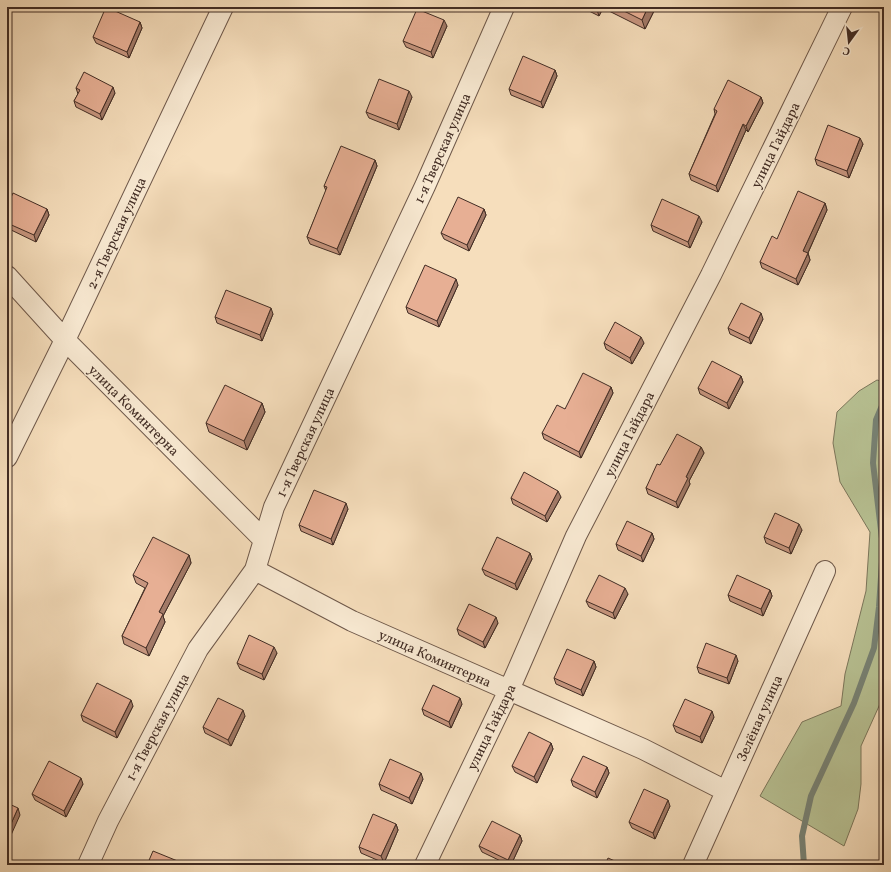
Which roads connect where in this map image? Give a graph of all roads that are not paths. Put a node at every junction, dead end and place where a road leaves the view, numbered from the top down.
1 (223, 7) edge
2 (504, 7) edge
3 (842, 7) edge
4 (7, 276) edge
5 (65, 340) junction
6 (7, 457) edge
7 (264, 540) junction
8 (255, 570) junction
9 (825, 571) dead end
10 (509, 690) junction
11 (726, 791) junction
12 (88, 865) edge
13 (425, 865) edge
14 (693, 865) edge

1 - 5 street, 2-я Тверская улица
2 - 7 street, 1-я Тверская улица
3 - 10 street, улица Гайдара
4 - 5 street, улица Коминтерна
5 - 6 street, 2-я Тверская улица
5 - 7 street, улица Коминтерна
7 - 8 street, 1-я Тверская улица
8 - 10 street, улица Коминтерна
8 - 12 street, 1-я Тверская улица
9 - 11 street, Зелёная улица
10 - 11 street, улица Коминтерна
10 - 13 street, улица Гайдара
11 - 14 street, Зелёная улица

